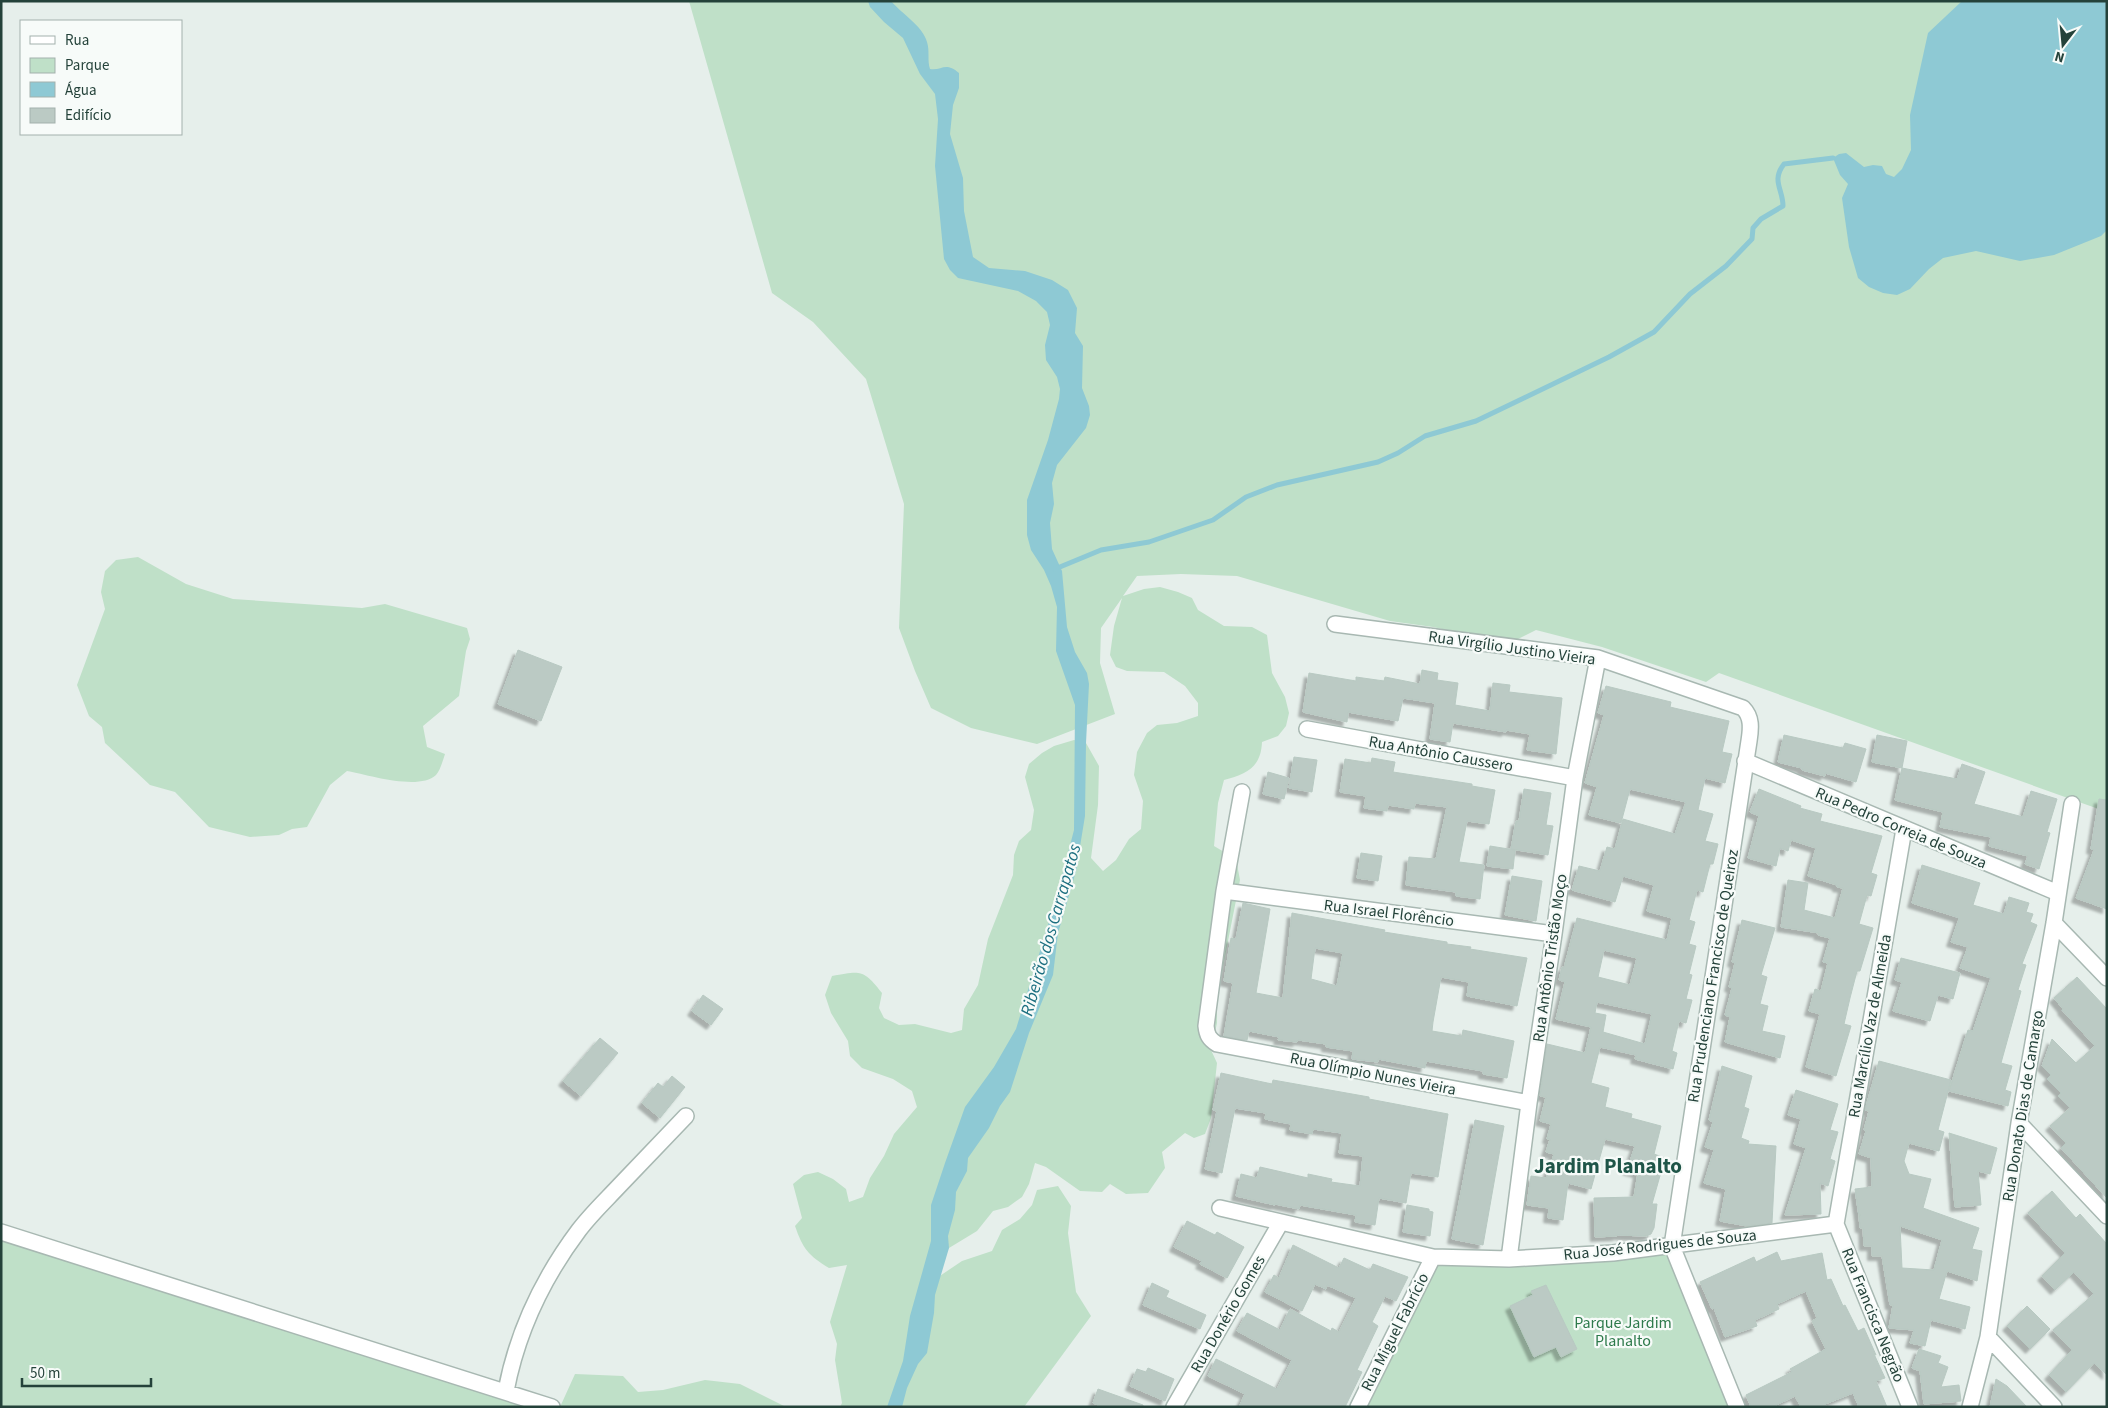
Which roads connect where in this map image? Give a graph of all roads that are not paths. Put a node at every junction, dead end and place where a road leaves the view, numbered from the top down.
1 (1335, 624) dead end
2 (1598, 658) junction
3 (1743, 708) joint
4 (1307, 729) dead end
5 (1745, 761) junction
6 (1575, 778) junction
7 (1242, 792) dead end
8 (2072, 804) dead end
9 (1904, 829) junction
10 (1224, 891) junction
11 (2058, 893) junction
12 (2054, 922) junction
13 (1554, 934) junction
14 (2107, 978) edge
15 (1528, 1104) junction
16 (686, 1116) dead end
17 (2019, 1123) junction
18 (1220, 1208) dead end
19 (2107, 1216) edge
20 (1281, 1222) junction
21 (1836, 1224) junction
22 (1, 1232) edge
23 (1672, 1246) junction
24 (1433, 1257) junction
25 (1509, 1259) junction
26 (1988, 1337) junction
27 (506, 1391) junction
28 (552, 1407) edge
29 (1174, 1407) edge
30 (1358, 1407) edge
31 (1738, 1407) edge
32 (1910, 1407) edge
33 (1970, 1407) edge
34 (2054, 1407) edge

1 - 2 street, Rua Virgílio Justino Vieira
2 - 3 street, Rua Virgílio Justino Vieira
2 - 6 street, Rua Antônio Tristão Moço
3 - 5 street, Rua Prudenciano Francisco de Queiroz
4 - 6 street, Rua Antônio Caussero
5 - 9 street, Rua Pedro Correia de Souza
5 - 23 street, Rua Prudenciano Francisco de Queiroz
6 - 13 street, Rua Antônio Tristão Moço
7 - 10 street
8 - 11 street, Rua Donato Dias de Camargo
9 - 11 street, Rua Pedro Correia de Souza
9 - 21 street, Rua Marcílio Vaz de Almeida
10 - 13 street, Rua Israel Florêncio
10 - 15 street, Rua Olímpio Nunes Vieira
11 - 12 street, Rua Donato Dias de Camargo
12 - 14 street
12 - 17 street, Rua Donato Dias de Camargo
13 - 15 street, Rua Antônio Tristão Moço
15 - 25 street, Rua Antônio Tristão Moço
16 - 27 street
17 - 19 street
17 - 26 street, Rua Donato Dias de Camargo
18 - 20 street, Rua José Rodrigues de Souza
20 - 24 street, Rua José Rodrigues de Souza
20 - 29 street, Rua Donério Gomes
21 - 23 street, Rua José Rodrigues de Souza
21 - 32 street, Rua Francisca Negrão
22 - 27 street
23 - 25 street, Rua José Rodrigues de Souza
23 - 31 street
24 - 25 street, Rua José Rodrigues de Souza
24 - 30 street, Rua Miguel Fabrício
26 - 33 street, Rua Donato Dias de Camargo
26 - 34 street
27 - 28 street

